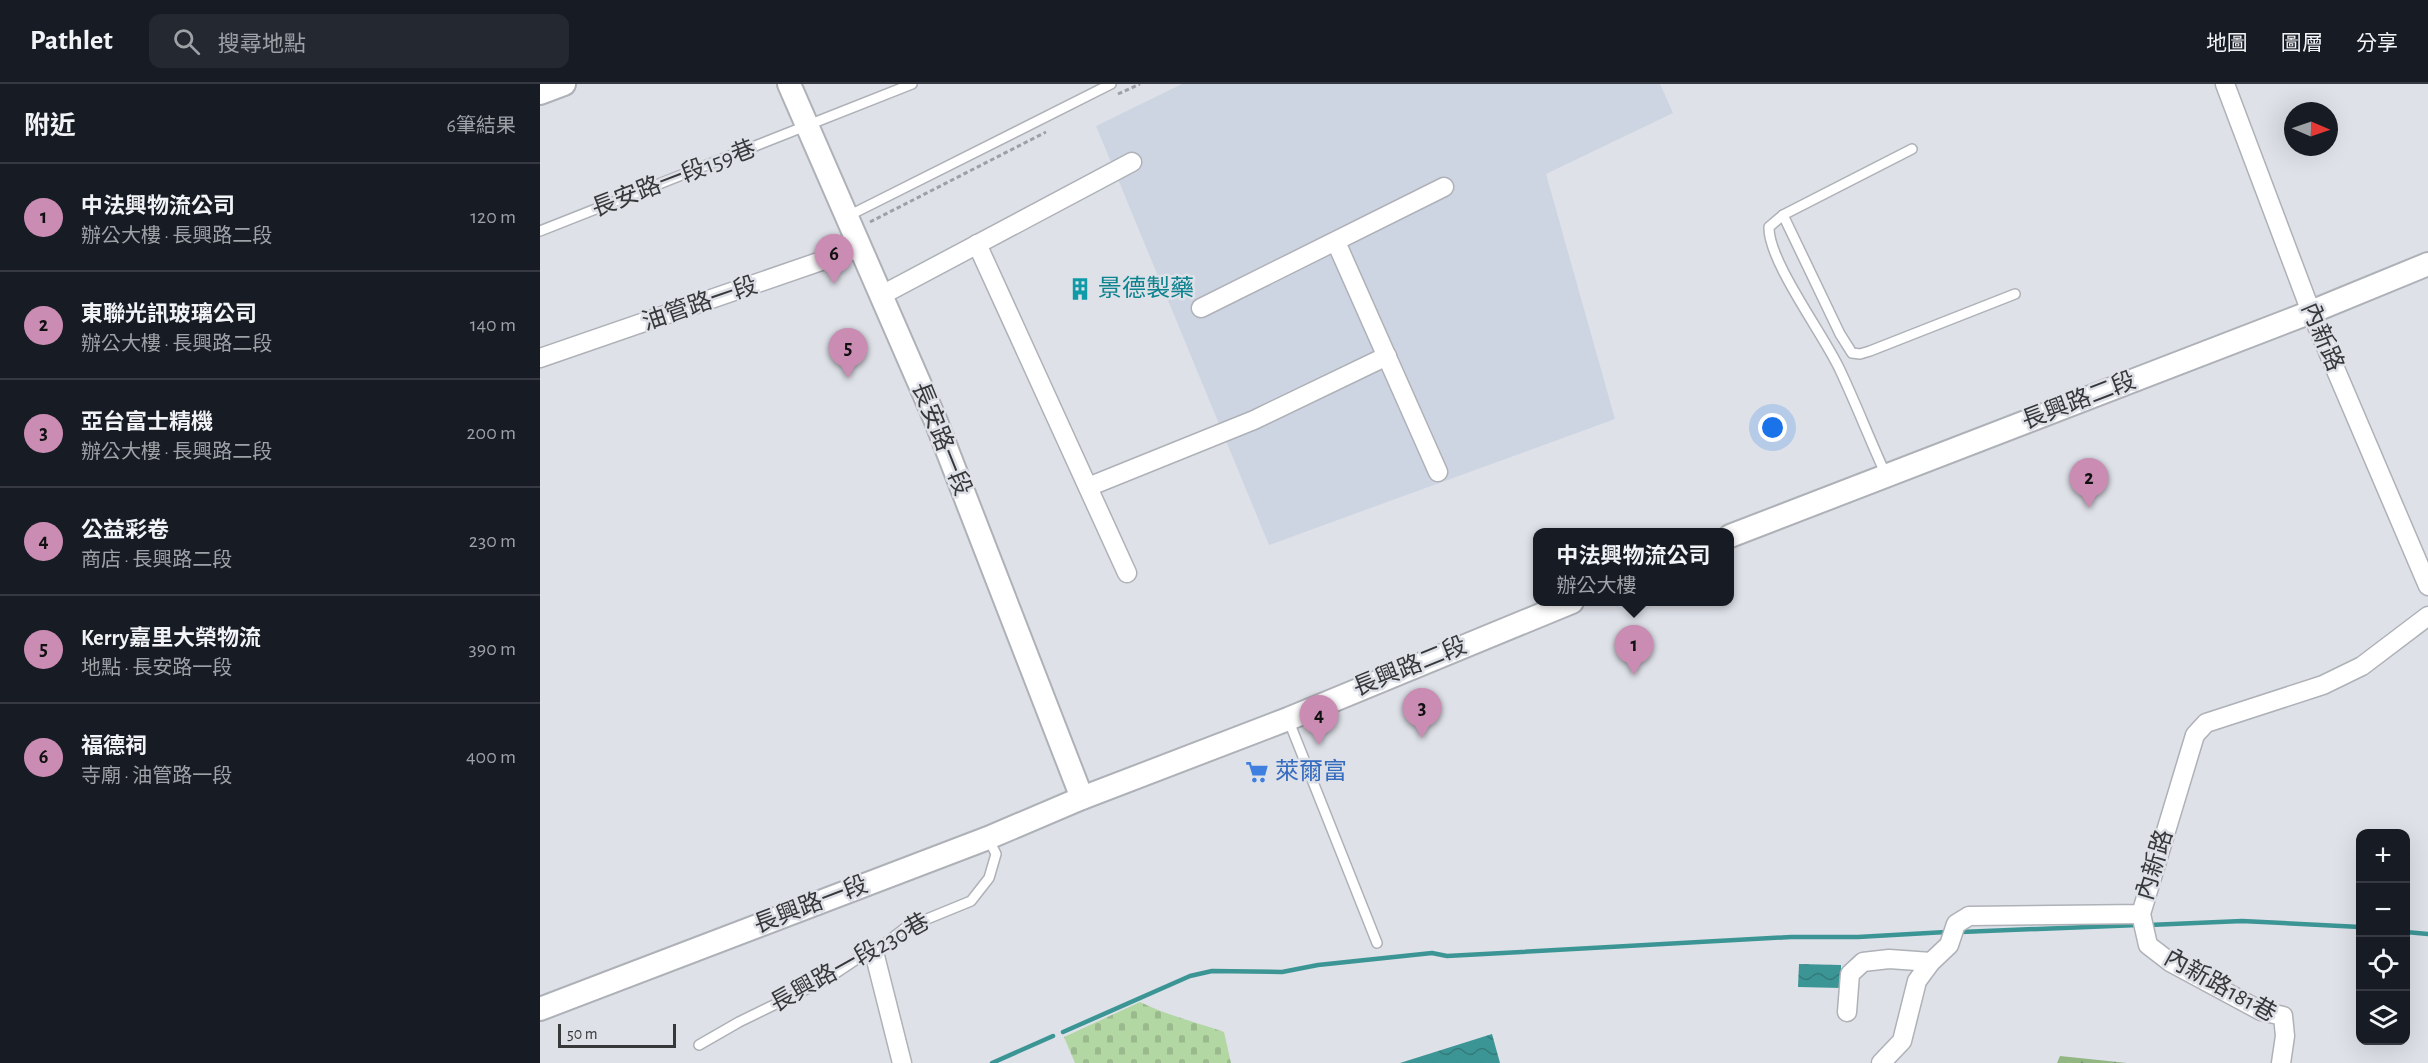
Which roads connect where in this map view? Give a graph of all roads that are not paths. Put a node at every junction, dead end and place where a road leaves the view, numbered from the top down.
1 (564, 84) edge
2 (789, 84) edge
3 (912, 84) edge
4 (1111, 84) edge
5 (2225, 84) edge
6 (1097, 87) edge
7 (540, 93) edge
8 (807, 127) junction
9 (1912, 149) dead end
10 (1132, 162) dead end
11 (1444, 187) dead end
12 (1783, 215) junction
13 (845, 217) junction
14 (540, 231) edge
15 (1336, 242) junction
16 (977, 244) junction
17 (859, 248) junction
18 (2428, 264) edge
19 (2015, 294) dead end
20 (880, 296) junction
21 (1201, 308) dead end
22 (2311, 312) junction
23 (1387, 356) junction
24 (540, 358) edge
25 (1438, 472) dead end
26 (1886, 475) junction
27 (1088, 487) junction
28 (1734, 534) edge
29 (1127, 573) dead end
30 (2428, 586) edge
31 (1562, 606) edge
32 (2428, 616) edge
33 (1288, 719) junction
34 (1082, 798) junction
35 (988, 838) junction
36 (2140, 914) junction
37 (1377, 943) dead end
38 (874, 952) junction
39 (1931, 962) junction
40 (540, 1009) edge
41 (1847, 1012) dead end
42 (699, 1046) dead end
43 (902, 1063) edge
44 (1881, 1063) edge
45 (2281, 1063) edge

1 - 7 street
2 - 8 street, 長安路一段
3 - 8 lane, 長安路一段159巷
4 - 6 lane
5 - 22 street, 內新路
6 - 13 lane
8 - 13 street, 長安路一段
8 - 14 lane, 長安路一段159巷
9 - 12 lane
10 - 16 street
11 - 15 street
12 - 19 lane
12 - 26 lane
13 - 17 street, 長安路一段
15 - 21 street
15 - 23 street
16 - 20 street
16 - 27 street
17 - 20 street, 長安路一段
17 - 24 street, 油管路一段
18 - 22 street, 長興路二段
20 - 34 street, 長安路一段
22 - 26 street, 長興路二段
22 - 30 street, 內新路
23 - 25 street
23 - 27 street
26 - 28 street, 長興路二段
27 - 29 street
31 - 33 street, 長興路二段
32 - 36 street, 內新路
33 - 34 street, 長興路二段
33 - 37 lane
34 - 35 street, 長興路一段
35 - 38 lane, 長興路一段230巷
35 - 40 street, 長興路一段
36 - 39 street, 內新路
36 - 45 street, 內新路181巷
38 - 42 lane, 長興路一段230巷
38 - 43 street
39 - 41 street
39 - 44 street, 內新路

